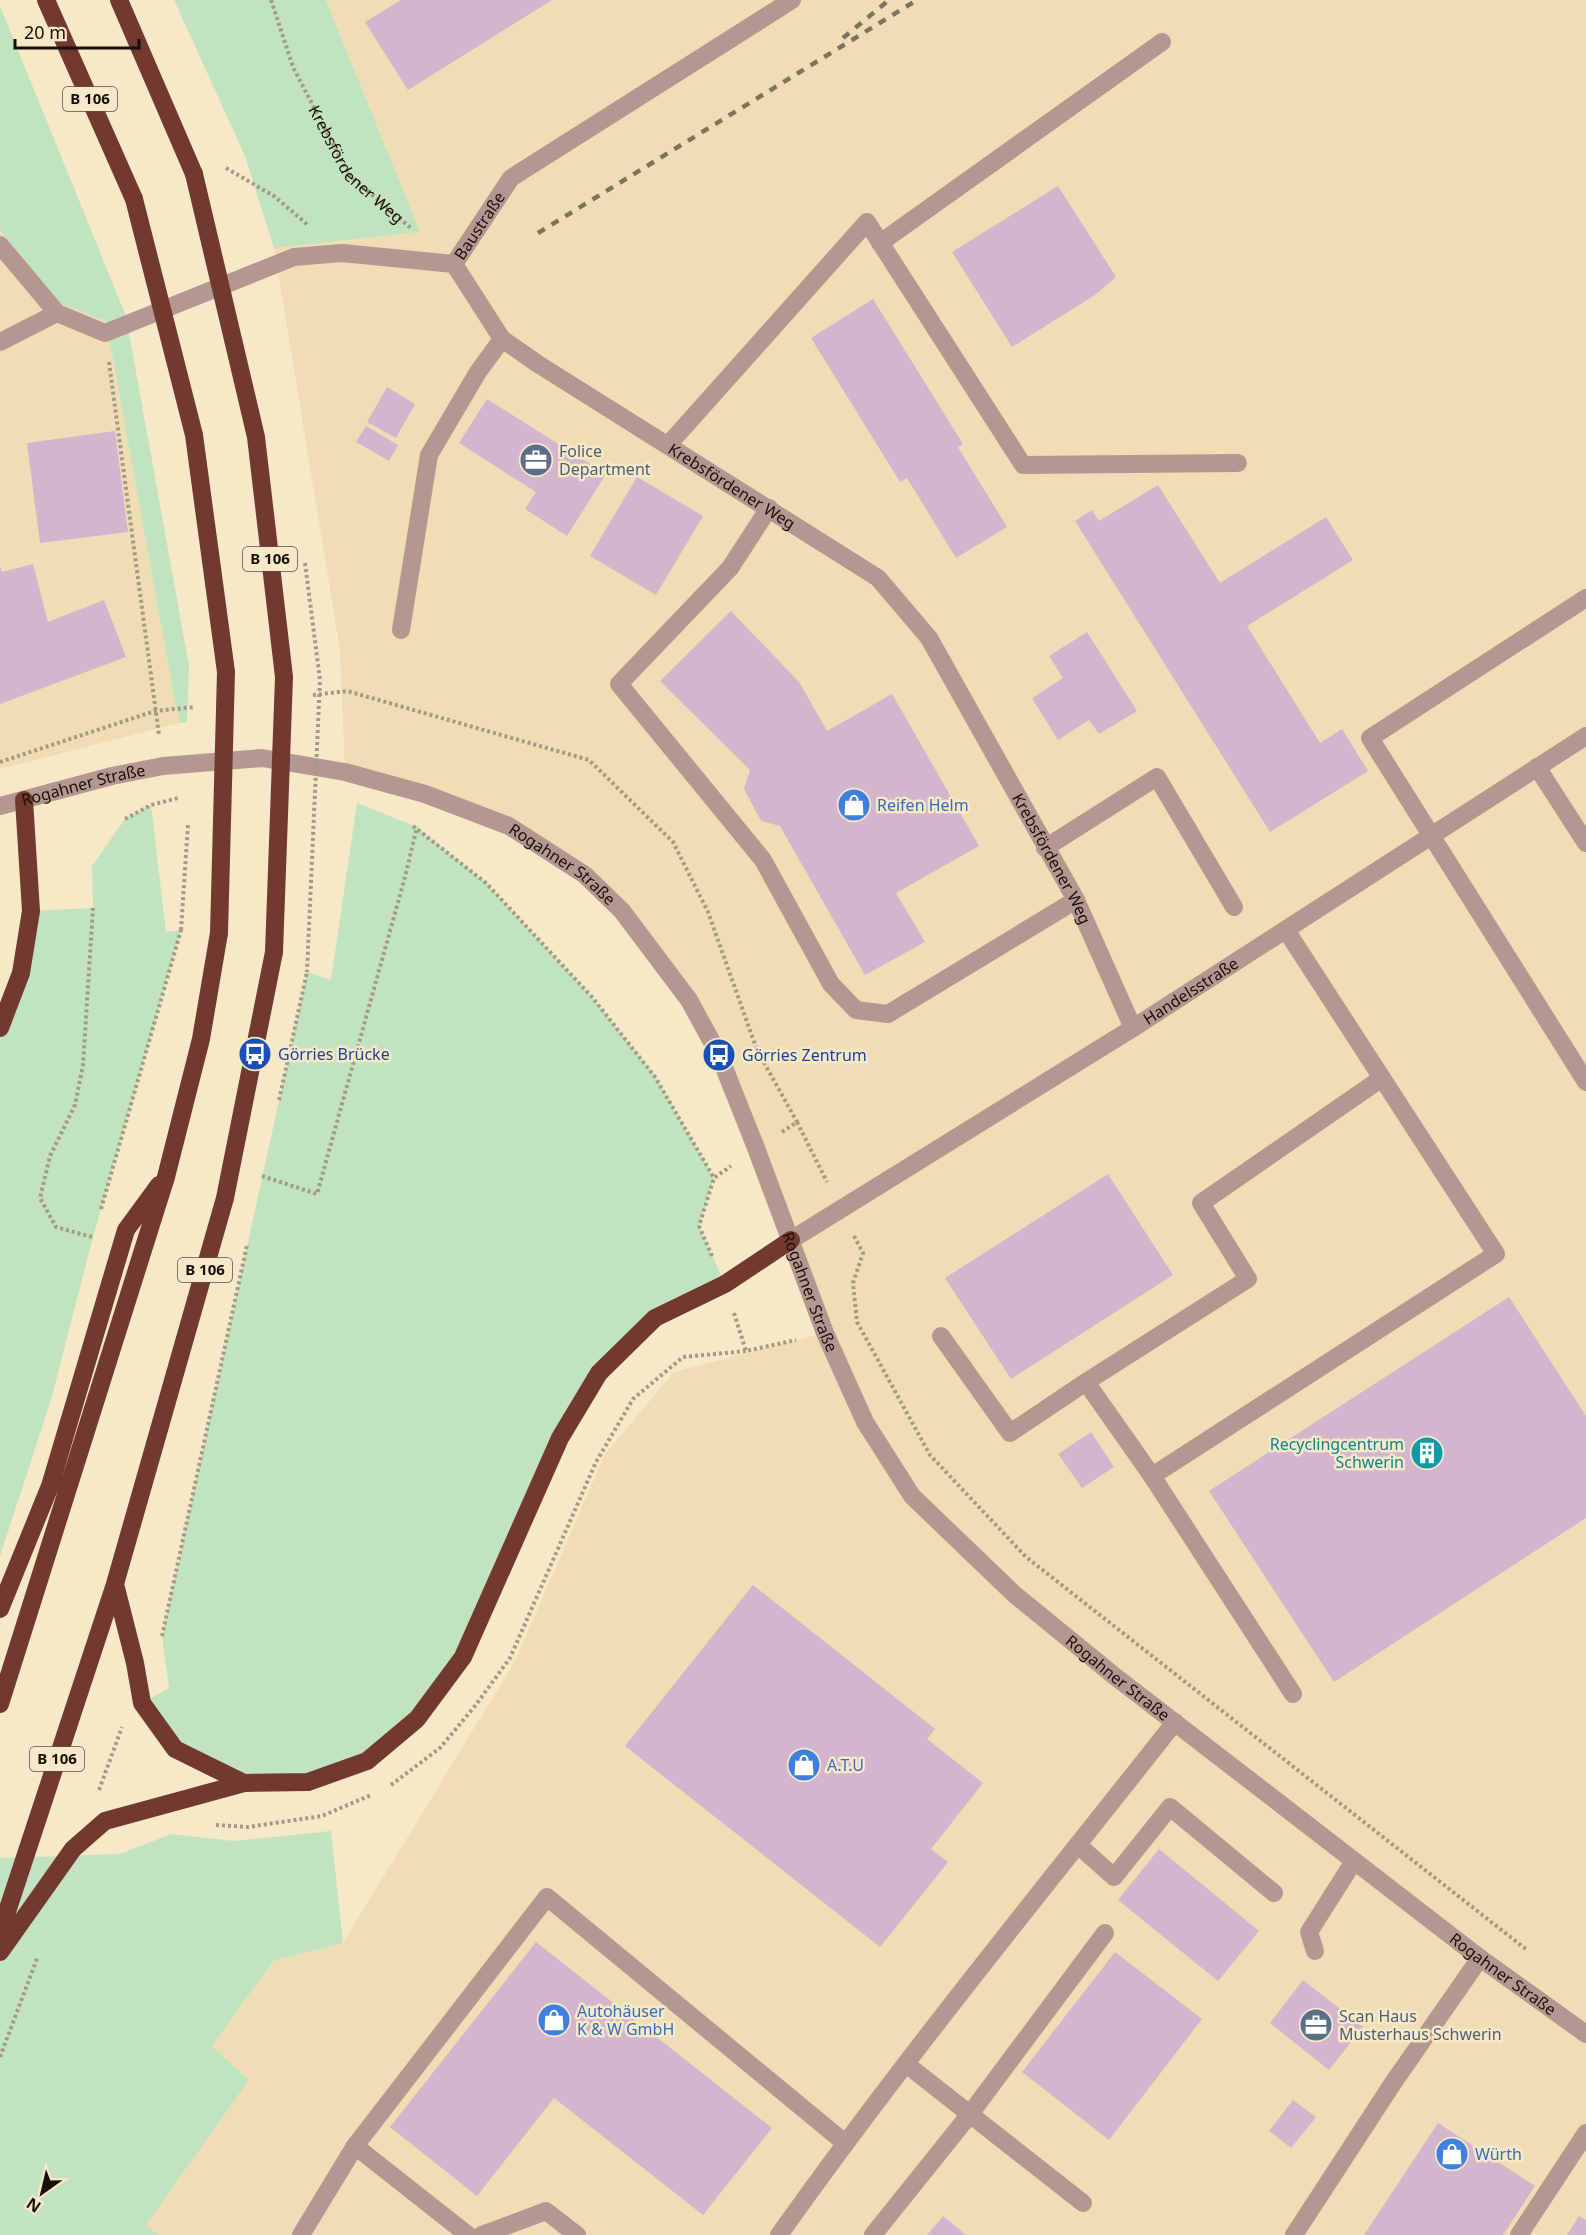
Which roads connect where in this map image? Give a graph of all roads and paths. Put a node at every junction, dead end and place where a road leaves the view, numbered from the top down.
1 (46, 0) edge
2 (119, 0) edge
3 (271, 0) edge
4 (783, 2) edge
5 (1162, 42) dead end
6 (218, 163) dead end
7 (880, 243) junction
8 (0, 245) edge
9 (342, 253) junction
10 (454, 264) junction
11 (57, 313) junction
12 (105, 333) junction
13 (502, 339) junction
14 (0, 342) edge
15 (668, 445) junction
16 (1238, 463) dead end
17 (769, 508) junction
18 (1586, 598) edge
19 (401, 630) dead end
20 (196, 705) dead end
21 (196, 717) dead end
22 (1586, 736) edge
23 (163, 766) junction
24 (1537, 767) junction
25 (426, 794) junction
26 (24, 800) junction
27 (0, 806) edge
28 (188, 823) dead end
29 (417, 827) junction
30 (1431, 835) junction
31 (1586, 843) edge
32 (1045, 848) junction
33 (1076, 900) junction
34 (1234, 907) dead end
35 (93, 908) dead end
36 (181, 930) dead end
37 (1286, 930) junction
38 (307, 972) dead end
39 (0, 1028) edge
40 (1133, 1028) junction
41 (1382, 1078) junction
42 (1586, 1082) edge
43 (277, 1108) dead end
44 (265, 1165) dead end
45 (262, 1176) junction
46 (166, 1177) junction
47 (714, 1178) dead end
48 (260, 1187) dead end
49 (93, 1237) dead end
50 (791, 1240) junction
51 (247, 1243) dead end
52 (857, 1322) dead end
53 (941, 1336) dead end
54 (1086, 1382) junction
55 (1152, 1476) junction
56 (115, 1584) junction
57 (0, 1609) edge
58 (163, 1647) dead end
59 (1293, 1694) dead end
60 (142, 1703) junction
61 (0, 1704) edge
62 (1175, 1722) junction
63 (244, 1783) junction
64 (105, 1821) junction
65 (1078, 1845) junction
66 (1354, 1861) junction
67 (1274, 1893) dead end
68 (0, 1933) edge
69 (1105, 1934) dead end
70 (42, 1945) dead end
71 (1315, 1951) dead end
72 (1528, 1951) dead end
73 (0, 1952) edge
74 (1480, 1958) junction
75 (1586, 2034) edge
76 (0, 2056) edge
77 (906, 2064) junction
78 (970, 2114) junction
79 (1586, 2133) edge
80 (845, 2143) junction
81 (355, 2146) junction
82 (1083, 2203) dead end
83 (302, 2235) edge
84 (468, 2235) edge
85 (482, 2235) edge
86 (577, 2235) edge
87 (779, 2235) edge
88 (873, 2235) edge
89 (1294, 2235) edge
90 (1520, 2235) edge

1 - 46 highway, B 106, bridge
2 - 56 highway, B 106, bridge
3 - 10 path, Krebsfördener Weg
4 - 10 street, Baustraße
5 - 7 street
6 - 9 path
7 - 15 street
7 - 16 street
8 - 11 street
9 - 10 street, Baustraße
9 - 12 street, Baustraße
10 - 13 street, Krebsfördener Weg
11 - 12 street
11 - 14 street
12 - 23 path
13 - 15 street, Krebsfördener Weg
13 - 19 street
15 - 17 street, Krebsfördener Weg
17 - 32 street, Krebsfördener Weg
17 - 33 street
18 - 30 street
20 - 21 path
22 - 24 street, Handelsstraße
23 - 25 street, Rogahner Straße
23 - 26 street, Rogahner Straße
24 - 30 street, Handelsstraße
24 - 31 street
25 - 29 path
25 - 50 street, Rogahner Straße
26 - 27 street, Rogahner Straße
26 - 39 highway
28 - 36 path, bridge
29 - 45 path
29 - 47 path
30 - 37 street, Handelsstraße
30 - 42 street
32 - 33 street, Krebsfördener Weg
32 - 34 street
33 - 40 street, Krebsfördener Weg
35 - 49 path
37 - 40 street, Handelsstraße
37 - 41 street
38 - 43 path
40 - 50 street, Handelsstraße
41 - 54 street
41 - 55 street
44 - 45 path
45 - 48 path
46 - 57 highway
46 - 61 highway, B 106
50 - 62 street, Rogahner Straße
50 - 63 highway
51 - 58 path
52 - 72 path
53 - 54 street
54 - 55 street
55 - 59 street
56 - 60 highway
56 - 68 highway, B 106
60 - 63 highway
60 - 64 path
62 - 65 street
62 - 66 street, Rogahner Straße
63 - 64 highway
64 - 73 highway
65 - 67 street
65 - 77 street
66 - 71 street
66 - 74 street, Rogahner Straße
69 - 78 street
70 - 76 path
74 - 75 street, Rogahner Straße
74 - 89 street
77 - 78 street
77 - 80 street
78 - 82 street
78 - 88 street
79 - 90 street
80 - 81 street
80 - 87 street
81 - 83 street
81 - 84 street
85 - 86 street

